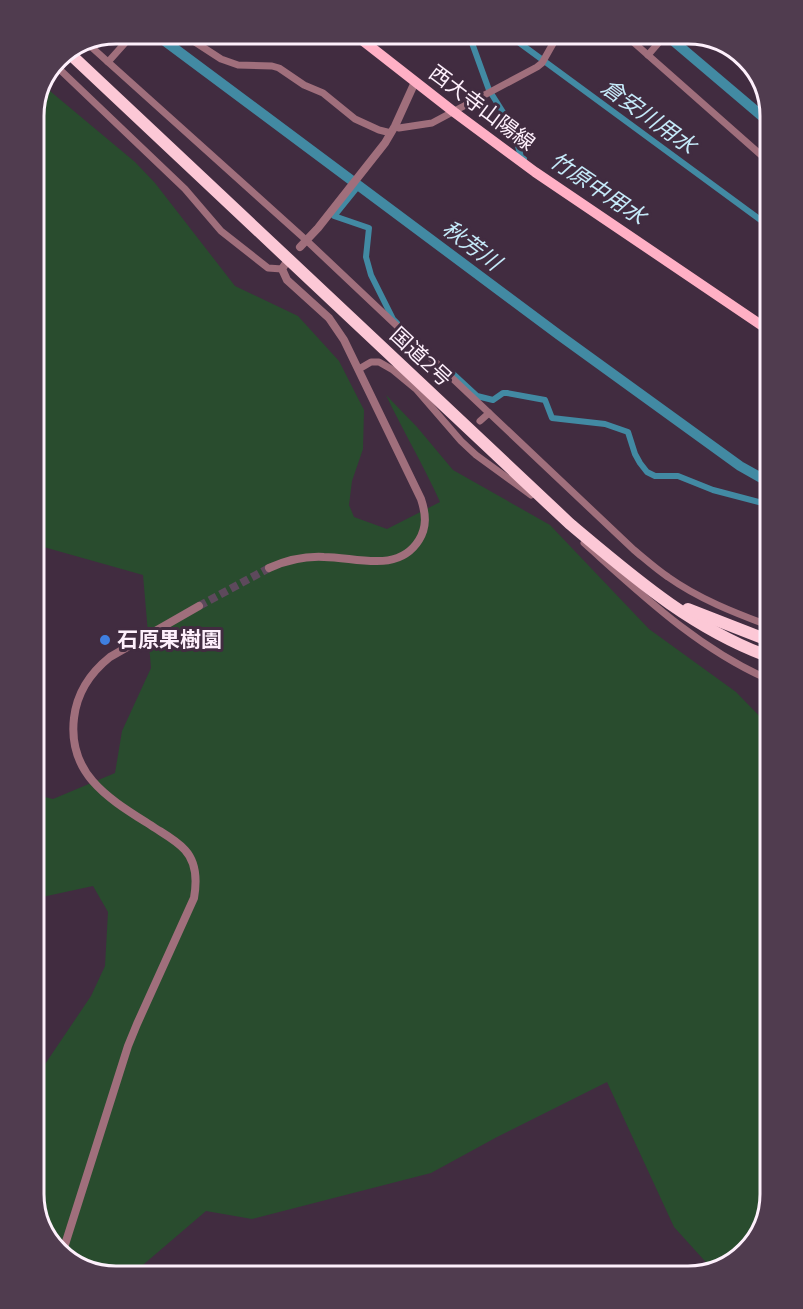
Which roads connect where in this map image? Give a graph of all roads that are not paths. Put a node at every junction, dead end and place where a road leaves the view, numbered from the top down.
1 (125, 44) edge
2 (198, 44) edge
3 (367, 44) edge
4 (553, 44) edge
5 (636, 44) edge
6 (658, 44) edge
7 (92, 48) edge
8 (648, 55) junction
9 (73, 57) edge
10 (108, 62) junction
11 (60, 70) edge
12 (415, 82) junction
13 (454, 112) junction
14 (393, 130) junction
15 (760, 154) edge
16 (303, 243) junction
17 (284, 266) joint
18 (760, 323) edge
19 (359, 369) junction
20 (489, 413) junction
21 (480, 421) dead end
22 (467, 434) dead end
23 (461, 441) junction
24 (269, 568) tunnel mouth
25 (642, 585) junction
26 (199, 606) tunnel mouth
27 (760, 622) edge
28 (760, 637) edge
29 (745, 647) junction
30 (760, 653) edge
31 (760, 659) edge
32 (760, 673) edge
33 (65, 1245) edge

1 - 10 street
2 - 14 street
3 - 12 main road, 西大寺山陽線
4 - 13 street
5 - 8 street
6 - 8 street
7 - 10 street
8 - 15 street
9 - 25 highway, 国道2号
10 - 16 street
11 - 17 street
12 - 13 main road, 西大寺山陽線
12 - 14 street
13 - 14 street
13 - 18 main road, 西大寺山陽線
14 - 16 street
16 - 20 street
17 - 19 street
19 - 23 street
19 - 24 street
20 - 21 street
20 - 27 street
22 - 23 street
23 - 32 street
25 - 28 highway
25 - 29 highway, 国道2号
26 - 33 street
29 - 30 highway, 国道2号
29 - 31 highway

